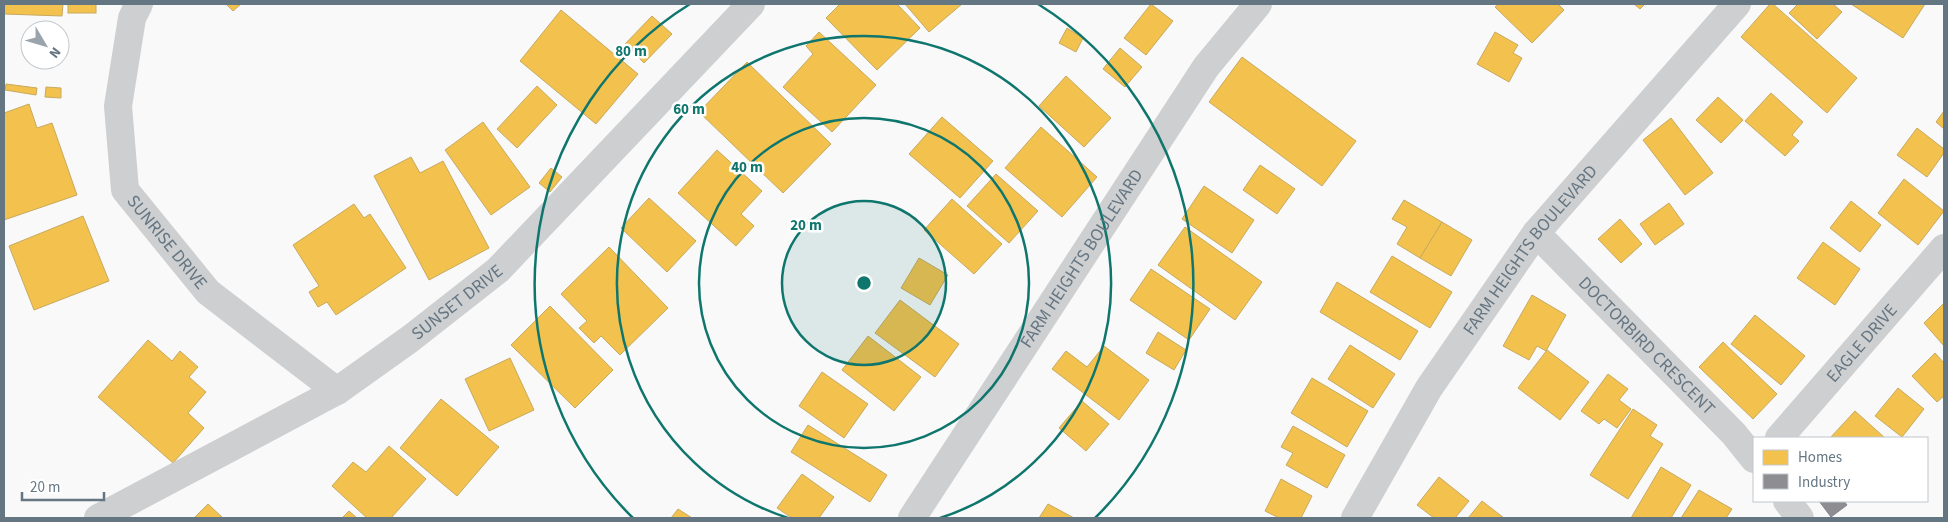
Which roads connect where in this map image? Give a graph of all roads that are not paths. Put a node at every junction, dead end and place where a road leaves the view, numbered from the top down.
1 (139, 4) edge
2 (751, 4) edge
3 (1258, 4) edge
4 (1737, 4) edge
5 (1536, 233) junction
6 (1944, 248) edge
7 (337, 391) junction
8 (1780, 437) edge
9 (1753, 458) edge
10 (1788, 502) edge
11 (98, 518) edge
12 (912, 518) edge
13 (1356, 518) edge
14 (1800, 518) edge

1 - 7 street, SUNRISE DRIVE
2 - 7 street, SUNSET DRIVE
3 - 12 street, FARM HEIGHTS BOULEVARD
4 - 5 street, FARM HEIGHTS BOULEVARD
5 - 9 street, DOCTORBIRD CRESCENT
5 - 13 street, FARM HEIGHTS BOULEVARD
6 - 8 street, EAGLE DRIVE
7 - 11 street, SUNSET DRIVE
10 - 14 street

